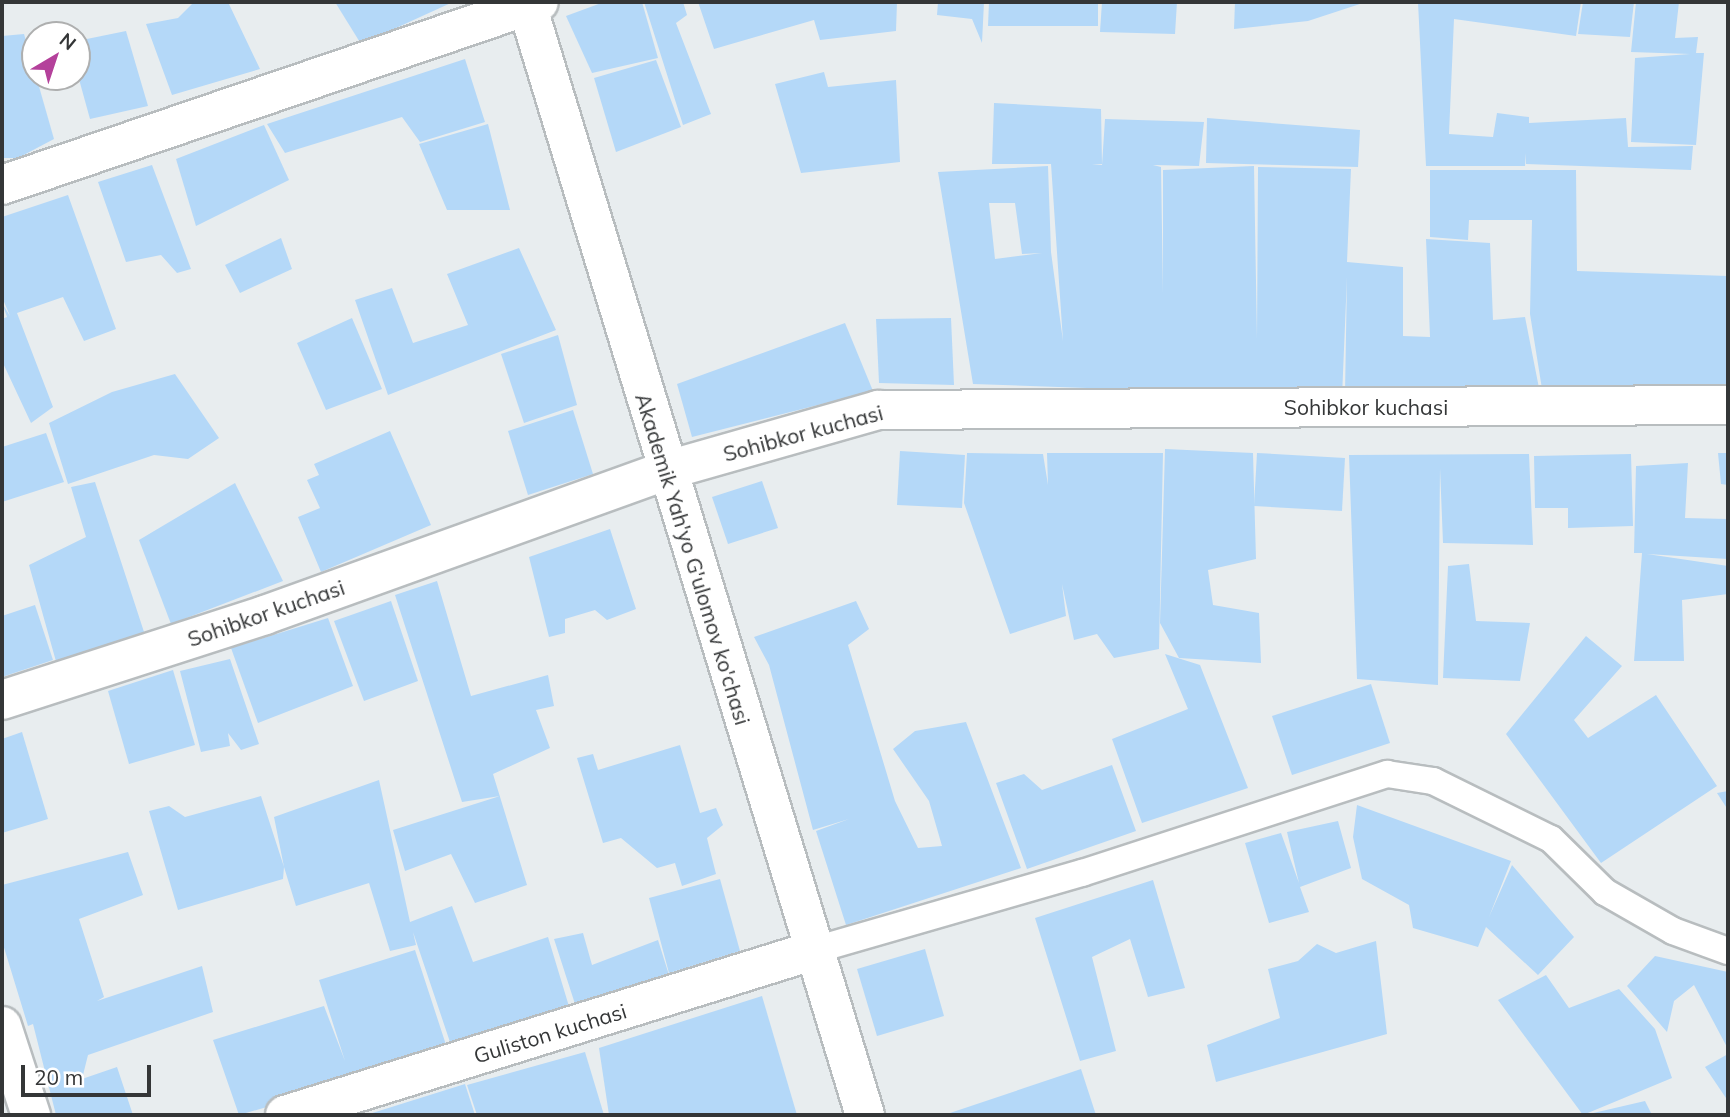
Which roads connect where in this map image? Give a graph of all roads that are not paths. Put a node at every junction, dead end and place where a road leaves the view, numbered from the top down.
1 (530, 3) edge
2 (2, 185) edge
3 (1728, 405) edge
4 (664, 471) junction
5 (2, 700) edge
6 (815, 950) junction
7 (1728, 951) edge
8 (2, 1026) edge
9 (32, 1115) edge
10 (285, 1115) edge
11 (865, 1115) edge

1 - 2 street
1 - 4 street, Akademik Yah'yo G'ulomov ko'chasi
3 - 4 street, Sohibkor kuchasi
4 - 5 street, Sohibkor kuchasi
4 - 6 street, Akademik Yah'yo G'ulomov ko'chasi
6 - 7 lane
6 - 10 street, Guliston kuchasi
6 - 11 street, Akademik Yah'yo G'ulomov ko'chasi
8 - 9 street

